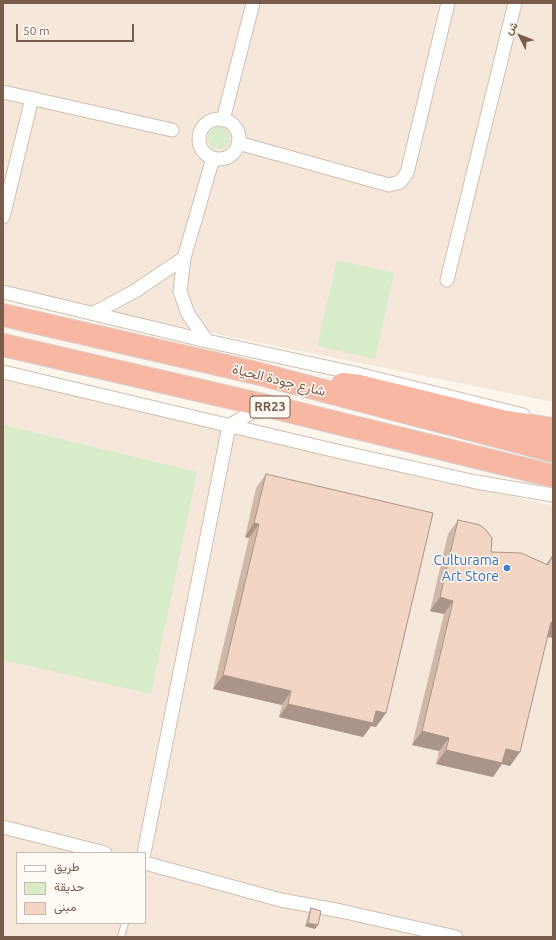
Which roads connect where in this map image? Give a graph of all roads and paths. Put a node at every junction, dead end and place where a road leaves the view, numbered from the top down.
1 (253, 3) edge
2 (448, 3) edge
3 (515, 3) edge
4 (3, 92) edge
5 (32, 98) junction
6 (223, 120) junction
7 (172, 130) dead end
8 (238, 143) junction
9 (213, 158) junction
10 (3, 217) edge
11 (184, 258) junction
12 (447, 280) dead end
13 (3, 292) edge
14 (94, 313) junction
15 (3, 315) edge
16 (207, 341) junction
17 (3, 345) edge
18 (3, 372) edge
19 (280, 380) junction
20 (280, 409) junction
21 (553, 424) edge
22 (229, 426) junction
23 (553, 430) edge
24 (553, 451) edge
25 (547, 476) edge
26 (553, 495) edge
27 (3, 827) edge
28 (101, 852) edge
29 (144, 852) edge
30 (146, 863) edge
31 (125, 924) edge
32 (121, 937) edge
33 (456, 937) edge

1 - 6 street
2 - 8 street
3 - 12 street
4 - 5 street
5 - 7 street
5 - 10 street
6 - 8 street
6 - 9 street
8 - 9 street
9 - 11 street
11 - 14 street
11 - 16 street
13 - 14 street
14 - 16 street
15 - 19 highway, شارع جودة الحياة / RR23
16 - 21 street
17 - 20 highway, شارع جودة الحياة / RR23
18 - 22 street
19 - 23 highway
19 - 24 highway, شارع جودة الحياة / RR23
20 - 22 street
20 - 25 highway, شارع جودة الحياة / RR23
22 - 26 street
22 - 29 street
27 - 28 street
30 - 33 street
31 - 32 lane

